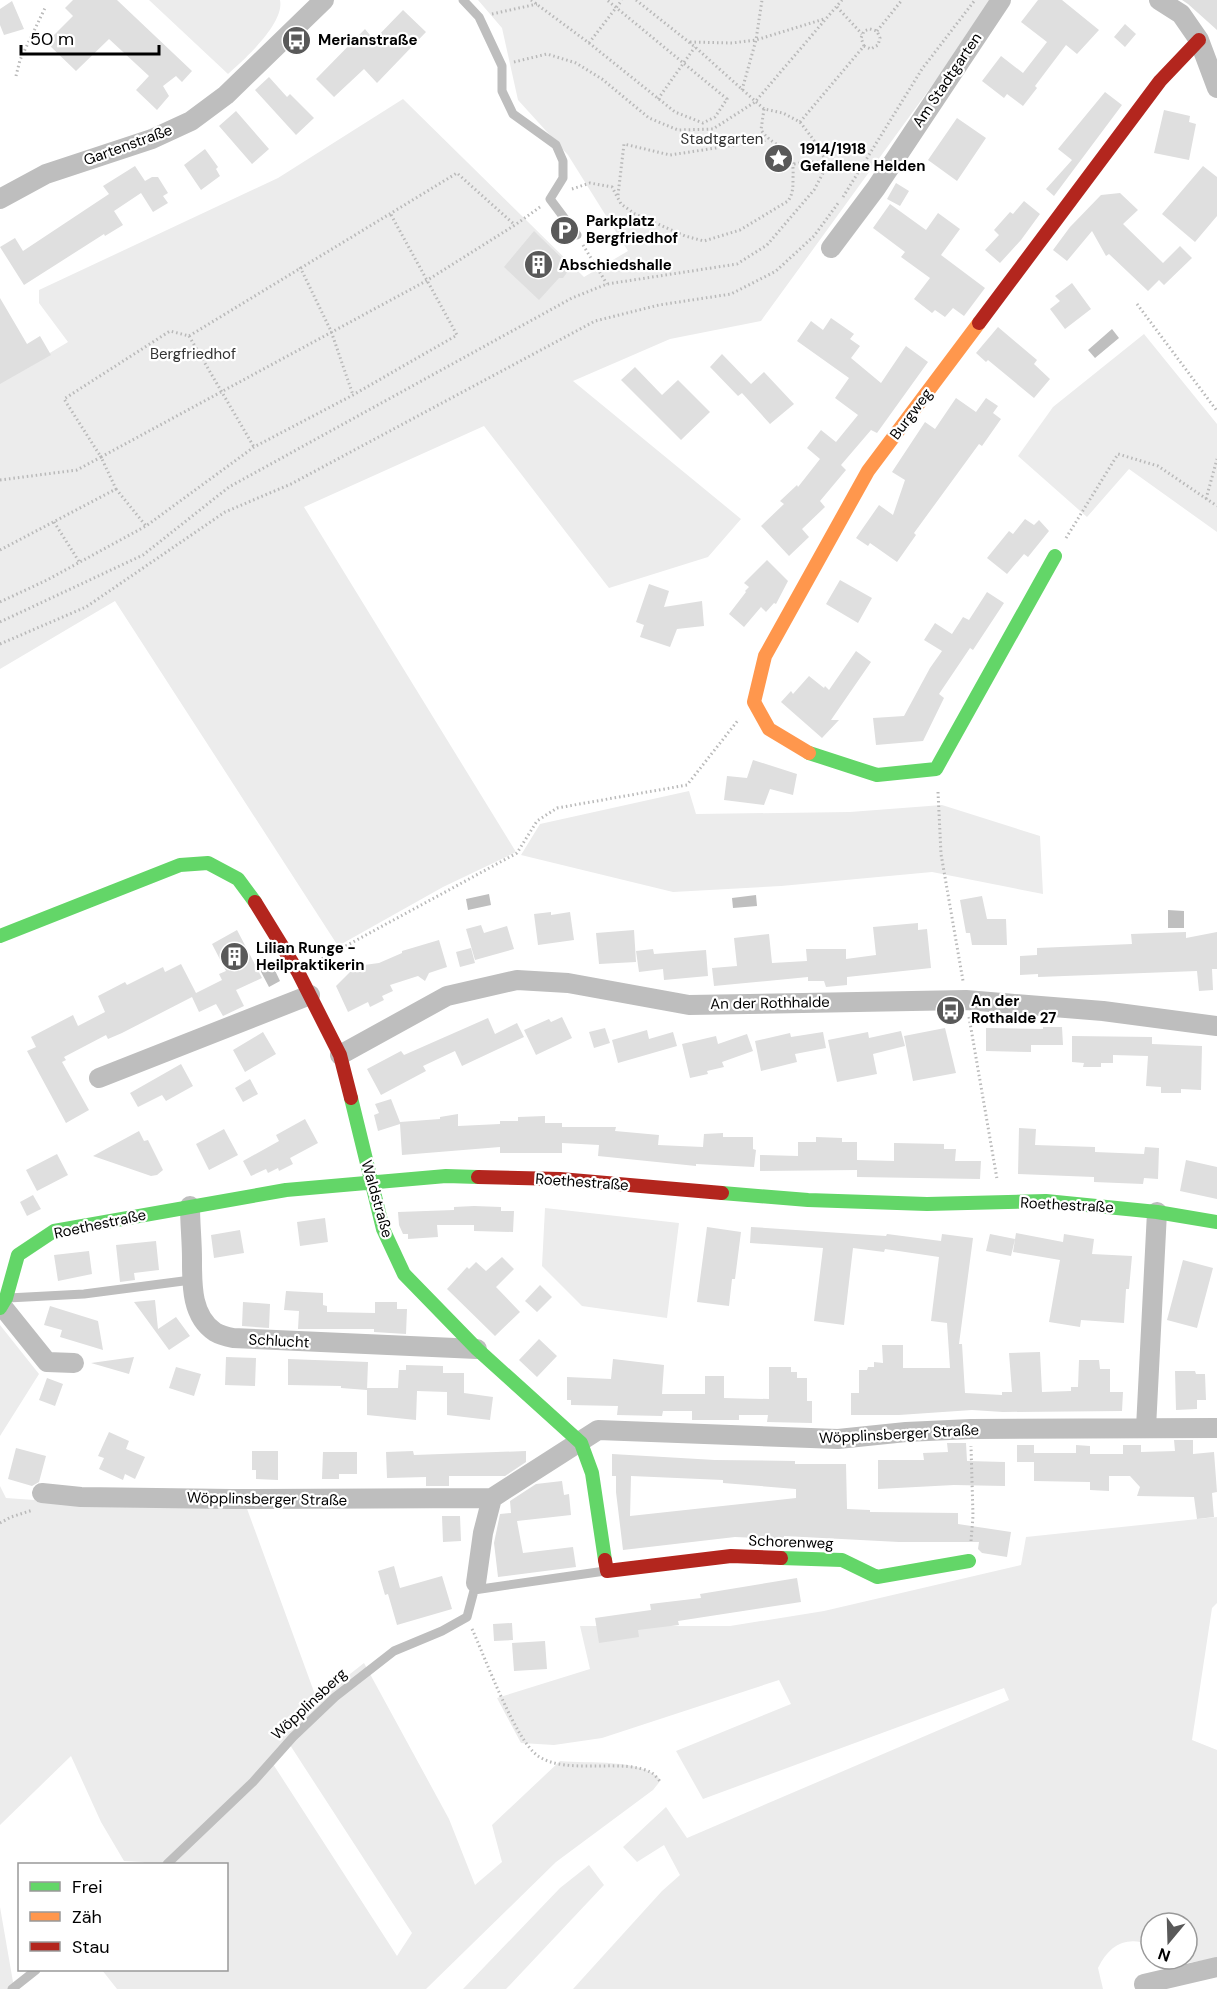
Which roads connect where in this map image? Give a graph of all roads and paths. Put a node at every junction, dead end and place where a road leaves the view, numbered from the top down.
1 (463, 0) edge
2 (531, 0) edge
3 (607, 0) edge
4 (622, 0) edge
5 (636, 0) edge
6 (762, 0) edge
7 (842, 0) edge
8 (902, 0) edge
9 (975, 0) edge
10 (1001, 0) edge
11 (1159, 0) edge
12 (312, 4) edge
13 (537, 4) junction
14 (836, 6) junction
15 (45, 8) dead end
16 (617, 8) junction
17 (478, 16) junction
18 (826, 19) junction
19 (877, 31) junction
20 (862, 34) junction
21 (756, 40) junction
22 (1199, 40) junction
23 (589, 42) junction
24 (689, 42) junction
25 (695, 46) junction
26 (864, 46) junction
27 (685, 63) junction
28 (502, 66) junction
29 (16, 76) dead end
30 (1217, 88) edge
31 (742, 90) junction
32 (658, 99) junction
33 (755, 102) junction
34 (764, 109) junction
35 (715, 117) junction
36 (724, 121) junction
37 (800, 122) junction
38 (768, 141) junction
39 (794, 164) junction
40 (828, 164) junction
41 (859, 172) junction
42 (581, 185) dead end
43 (618, 197) junction
44 (0, 199) edge
45 (390, 213) junction
46 (527, 216) dead end
47 (515, 225) junction
48 (577, 236) dead end
49 (584, 248) dead end
50 (831, 248) dead end
51 (300, 267) junction
52 (426, 281) junction
53 (607, 285) junction
54 (1137, 304) dead end
55 (331, 331) junction
56 (189, 336) junction
57 (220, 391) junction
58 (353, 395) junction
59 (1217, 411) edge
60 (254, 447) junction
61 (101, 457) junction
62 (1217, 459) edge
63 (0, 480) edge
64 (116, 489) junction
65 (1206, 499) junction
66 (1217, 506) edge
67 (54, 522) junction
68 (146, 526) junction
69 (0, 550) edge
70 (1055, 556) joint
71 (80, 563) junction
72 (0, 602) edge
73 (0, 622) edge
74 (0, 644) edge
75 (755, 699) junction
76 (0, 936) edge
77 (298, 972) junction
78 (310, 995) junction
79 (1217, 1026) edge
80 (340, 1055) junction
81 (99, 1078) dead end
82 (371, 1182) junction
83 (189, 1206) junction
84 (1157, 1212) junction
85 (1217, 1222) edge
86 (9, 1253) edge
87 (191, 1280) junction
88 (3, 1304) edge
89 (477, 1349) junction
90 (74, 1363) dead end
91 (1146, 1428) junction
92 (1217, 1428) edge
93 (971, 1429) junction
94 (580, 1443) junction
95 (42, 1493) dead end
96 (492, 1498) junction
97 (969, 1561) joint
98 (607, 1571) junction
99 (475, 1587) junction
100 (467, 1617) junction
101 (661, 1784) dead end
102 (168, 1863) edge
103 (1217, 1967) edge
104 (35, 1971) edge
105 (1144, 1984) dead end
106 (12, 1989) edge

1 - 17 lane
2 - 13 path
3 - 16 path
4 - 16 path
5 - 24 path
6 - 21 path
7 - 14 path
8 - 19 path
9 - 41 path
10 - 50 street, Am Stadtgarten
11 - 22 street
12 - 44 street, Gartenstraße
13 - 17 path
13 - 23 path
14 - 18 path
14 - 20 path
15 - 29 path
16 - 23 path
16 - 27 path
17 - 28 lane
18 - 21 path
18 - 33 path
19 - 20 path
19 - 26 path
20 - 26 path
21 - 24 path
21 - 31 path
22 - 30 street
22 - 75 street, Burgweg
23 - 32 path
24 - 25 path
25 - 27 path
25 - 31 path
26 - 37 path
27 - 32 path
27 - 35 path
28 - 36 path
28 - 48 lane
31 - 33 path
32 - 35 path
33 - 34 path
33 - 36 path
34 - 37 path
34 - 38 path
35 - 36 path
37 - 40 path
38 - 39 path
38 - 43 path
39 - 40 path
39 - 43 path
40 - 41 path
40 - 53 path
41 - 74 path
42 - 43 path
45 - 47 path
45 - 51 path
45 - 52 path
46 - 47 path
47 - 52 path
49 - 53 path
51 - 55 path
51 - 56 path
52 - 55 path
52 - 58 path
53 - 73 path
54 - 59 path
55 - 57 path
55 - 58 path
56 - 57 path
56 - 61 path
57 - 60 path
57 - 61 path
58 - 60 path
60 - 68 path
61 - 63 path
61 - 64 path
62 - 65 path
64 - 67 path
64 - 68 path
65 - 66 path
65 - 70 path
67 - 69 path
67 - 71 path
68 - 71 path
70 - 75 street
71 - 72 path
75 - 77 path
76 - 77 street, Waldstraße
77 - 78 street, Waldstraße
78 - 80 street, Waldstraße
78 - 81 street
79 - 80 street, An der Rothhalde
80 - 82 street, Waldstraße
82 - 83 street, Roethestraße
82 - 84 street, Roethestraße
82 - 89 street, Waldstraße
83 - 86 street, Roethestraße
83 - 87 street, Schlucht
84 - 85 street, Roethestraße
84 - 91 street
86 - 88 street, Roethestraße
87 - 88 lane
87 - 89 street, Schlucht
88 - 90 street
89 - 94 street, Waldstraße
91 - 92 street, Wöpplinsberger Straße
91 - 93 street, Wöpplinsberger Straße
93 - 94 street, Wöpplinsberger Straße
93 - 97 path
94 - 96 street, Wöpplinsberger Straße
94 - 98 street
95 - 96 street, Wöpplinsberger Straße
96 - 99 street
97 - 98 street, Schorenweg
98 - 99 lane, Schorenweg
99 - 100 lane
100 - 101 path
100 - 102 lane, Wöpplinsberg
103 - 105 street
104 - 106 lane

